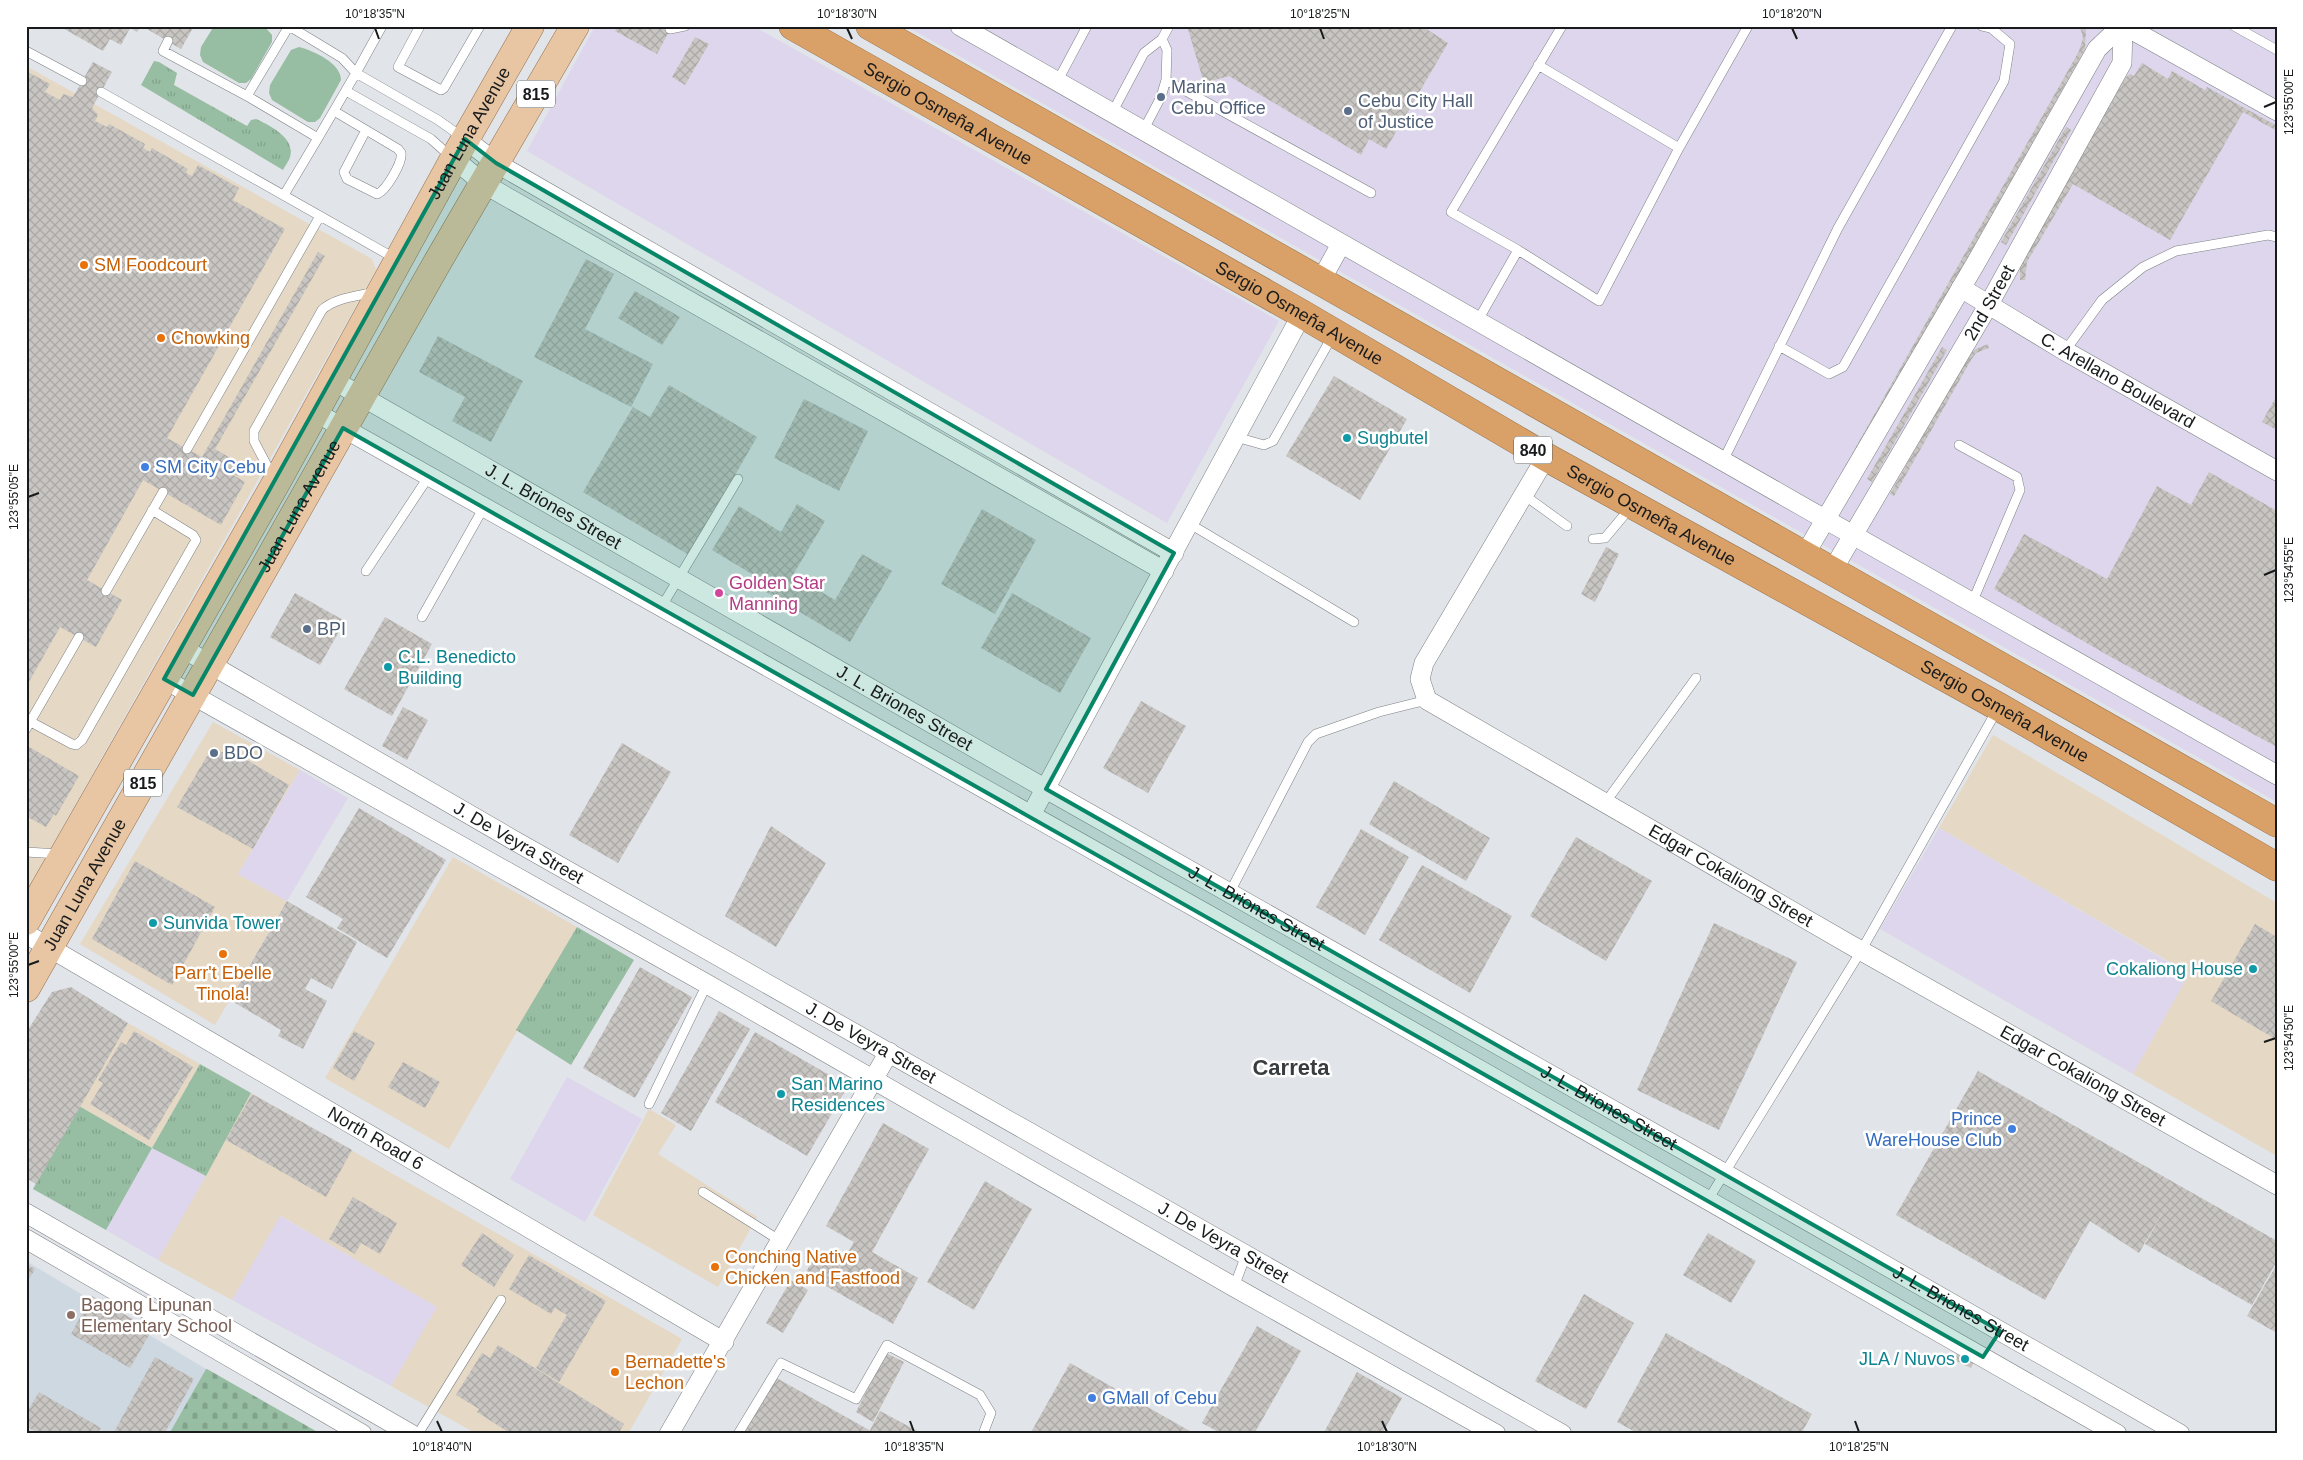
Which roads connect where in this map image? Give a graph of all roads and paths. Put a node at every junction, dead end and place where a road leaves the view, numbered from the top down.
1 (289, 26) edge
2 (382, 26) edge
3 (420, 26) edge
4 (480, 26) edge
5 (530, 26) edge
6 (575, 26) edge
7 (685, 26) edge
8 (793, 26) edge
9 (870, 26) edge
10 (960, 26) edge
11 (1087, 26) edge
12 (1169, 26) edge
13 (1562, 26) edge
14 (1748, 26) edge
15 (1952, 26) edge
16 (1982, 26) edge
17 (2123, 26) edge
18 (2234, 26) edge
19 (670, 29) dead end
20 (1162, 39) junction
21 (168, 41) dead end
22 (26, 50) edge
23 (2277, 50) edge
24 (1538, 65) junction
25 (356, 73) junction
26 (1166, 80) junction
27 (82, 81) dead end
28 (1057, 82) junction
29 (346, 91) junction
30 (101, 92) dead end
31 (247, 96) junction
32 (334, 111) junction
33 (2277, 111) edge
34 (1112, 113) junction
35 (366, 130) junction
36 (1143, 131) junction
37 (318, 138) junction
38 (1678, 148) junction
39 (460, 149) junction
40 (490, 174) junction
41 (1372, 193) dead end
42 (284, 195) junction
43 (320, 216) junction
44 (2277, 237) edge
45 (1341, 244) junction
46 (1518, 250) junction
47 (399, 260) junction
48 (1320, 282) junction
49 (1961, 288) junction
50 (382, 290) junction
51 (1989, 304) junction
52 (1302, 314) junction
53 (1477, 322) junction
54 (1334, 333) junction
55 (1779, 346) junction
56 (2065, 350) junction
57 (869, 376) junction
58 (333, 380) junction
59 (361, 397) junction
60 (858, 397) junction
61 (316, 412) junction
62 (343, 428) junction
63 (1236, 437) junction
64 (1959, 444) dead end
65 (188, 449) dead end
66 (1546, 457) junction
67 (1723, 460) junction
68 (2277, 471) edge
69 (429, 476) junction
70 (738, 479) dead end
71 (276, 483) junction
72 (163, 492) dead end
73 (1524, 495) junction
74 (1633, 505) junction
75 (484, 506) junction
76 (152, 510) junction
77 (1824, 520) junction
78 (1190, 524) junction
79 (1566, 526) dead end
80 (1852, 536) junction
81 (1593, 539) dead end
82 (1174, 553) junction
83 (1804, 556) junction
84 (366, 571) dead end
85 (1164, 571) junction
86 (1832, 571) junction
87 (679, 579) junction
88 (106, 591) dead end
89 (1972, 604) junction
90 (662, 606) junction
91 (422, 617) dead end
92 (1354, 622) dead end
93 (79, 637) dead end
94 (182, 648) junction
95 (210, 665) junction
96 (1696, 678) dead end
97 (164, 679) junction
98 (193, 695) junction
99 (1427, 700) junction
100 (1999, 707) junction
101 (28, 725) edge
102 (2277, 775) edge
103 (1046, 789) junction
104 (1605, 804) junction
105 (1031, 815) junction
106 (2277, 824) edge
107 (515, 841) junction
108 (26, 852) edge
109 (64, 854) junction
110 (2277, 867) edge
111 (503, 869) junction
112 (1230, 892) junction
113 (26, 921) edge
114 (26, 934) edge
115 (49, 948) junction
116 (1861, 951) junction
117 (707, 984) junction
118 (1392, 984) junction
119 (26, 988) edge
120 (1378, 1011) junction
121 (889, 1052) junction
122 (874, 1080) junction
123 (649, 1104) dead end
124 (1724, 1173) junction
125 (2277, 1185) edge
126 (703, 1192) dead end
127 (1708, 1200) junction
128 (26, 1213) edge
129 (26, 1239) edge
130 (779, 1240) junction
131 (1246, 1255) junction
132 (1234, 1287) junction
133 (501, 1300) dead end
134 (2000, 1331) junction
135 (724, 1342) junction
136 (1984, 1358) junction
137 (362, 1434) edge
138 (411, 1434) edge
139 (418, 1434) edge
140 (669, 1434) edge
141 (738, 1434) edge
142 (983, 1434) edge
143 (1496, 1434) edge
144 (1562, 1434) edge
145 (2117, 1434) edge
146 (2180, 1434) edge

1 - 25 lane
1 - 31 lane
2 - 25 lane
3 - 4 lane
5 - 39 main road, Juan Luna Avenue / 815
6 - 40 main road, Juan Luna Avenue / 815
7 - 19 lane
8 - 52 highway, Sergio Osmeña Avenue / 840
9 - 48 highway, Sergio Osmeña Avenue / 840
10 - 28 street
11 - 28 lane
12 - 20 lane
13 - 24 lane
14 - 38 lane
15 - 55 lane
16 - 55 lane
17 - 33 street
17 - 49 street, 2nd Street
17 - 51 street, 2nd Street
18 - 23 lane
20 - 26 lane
20 - 34 lane
21 - 31 lane
22 - 27 lane
24 - 38 lane
24 - 46 lane
25 - 29 lane
25 - 39 lane
26 - 36 lane
26 - 41 lane
28 - 34 street
29 - 32 lane
29 - 39 lane
30 - 42 lane
31 - 37 lane
32 - 35 lane
32 - 37 lane
34 - 36 street
35 - 35 lane
36 - 45 street
37 - 42 lane
38 - 46 lane
39 - 40 street
39 - 47 main road, Juan Luna Avenue / 815
40 - 57 street
40 - 59 main road, Juan Luna Avenue / 815
40 - 60 street
42 - 43 lane
43 - 47 lane
43 - 65 lane
44 - 56 lane
45 - 48 street
45 - 53 street
46 - 53 lane
47 - 50 main road, Juan Luna Avenue / 815
48 - 83 highway, Sergio Osmeña Avenue / 840
49 - 51 street, C. Arellano Boulevard
49 - 77 street, 2nd Street
50 - 58 main road, Juan Luna Avenue / 815
50 - 71 lane
51 - 56 street, C. Arellano Boulevard
51 - 80 street, 2nd Street
52 - 54 highway, Sergio Osmeña Avenue / 840
52 - 63 street
53 - 67 street
54 - 63 lane
54 - 66 highway, Sergio Osmeña Avenue / 840
55 - 67 lane
56 - 68 street, C. Arellano Boulevard
57 - 60 street
57 - 82 street
58 - 59 street, J. L. Briones Street
58 - 61 main road, Juan Luna Avenue / 815
59 - 62 main road, Juan Luna Avenue / 815
59 - 87 street, J. L. Briones Street
60 - 85 street
61 - 62 street, J. L. Briones Street
61 - 71 main road, Juan Luna Avenue / 815
62 - 69 street, J. L. Briones Street
62 - 95 main road, Juan Luna Avenue / 815
63 - 78 street
64 - 89 lane
66 - 73 street
66 - 74 highway, Sergio Osmeña Avenue / 840
67 - 77 street
69 - 75 street, J. L. Briones Street
69 - 84 lane
70 - 87 lane
71 - 94 main road, Juan Luna Avenue / 815
72 - 76 lane
73 - 79 lane
73 - 99 street
74 - 81 lane
74 - 100 highway, Sergio Osmeña Avenue / 840
75 - 90 street, J. L. Briones Street
75 - 91 lane
76 - 88 lane
76 - 101 lane
77 - 80 street
77 - 83 street, 2nd Street
78 - 82 street
78 - 92 lane
80 - 86 street, 2nd Street
80 - 89 street
82 - 85 street
83 - 86 highway, Sergio Osmeña Avenue / 840
85 - 103 street
86 - 106 highway, Sergio Osmeña Avenue / 840
87 - 90 lane
87 - 103 street, J. L. Briones Street
89 - 102 street
90 - 105 street, J. L. Briones Street
93 - 101 lane
94 - 95 street, J. De Veyra Street
94 - 97 main road, Juan Luna Avenue / 815
95 - 98 main road, Juan Luna Avenue / 815
95 - 107 street, J. De Veyra Street
96 - 104 lane
97 - 98 street, J. De Veyra Street
97 - 109 main road, Juan Luna Avenue / 815
98 - 111 street, J. De Veyra Street
98 - 115 main road, Juan Luna Avenue / 815
99 - 104 street, Edgar Cokaliong Street
99 - 112 lane
100 - 110 highway, Sergio Osmeña Avenue / 840
100 - 116 lane
103 - 105 street
103 - 112 street, J. L. Briones Street
104 - 116 street, Edgar Cokaliong Street
105 - 120 street, J. L. Briones Street
107 - 111 street
107 - 121 street, J. De Veyra Street
108 - 109 lane
109 - 113 main road, Juan Luna Avenue / 815
111 - 117 street, J. De Veyra Street
112 - 118 street, J. L. Briones Street
114 - 115 street, North Road 6
115 - 119 main road, Juan Luna Avenue / 815
115 - 135 street, North Road 6
116 - 124 lane
116 - 125 street, Edgar Cokaliong Street
117 - 122 street, J. De Veyra Street
117 - 123 lane
118 - 120 street
118 - 124 street, J. L. Briones Street
120 - 127 street, J. L. Briones Street
121 - 122 street
121 - 131 street, J. De Veyra Street
122 - 130 street
122 - 132 street, J. De Veyra Street
124 - 127 lane
124 - 134 street, J. L. Briones Street
126 - 130 lane
127 - 136 street, J. L. Briones Street
128 - 138 street
129 - 137 street
130 - 135 street
131 - 132 lane
131 - 144 street, J. De Veyra Street
132 - 143 street, J. De Veyra Street
133 - 139 lane
134 - 136 street
134 - 146 street, J. L. Briones Street
135 - 140 street
136 - 145 street, J. L. Briones Street
141 - 142 lane

